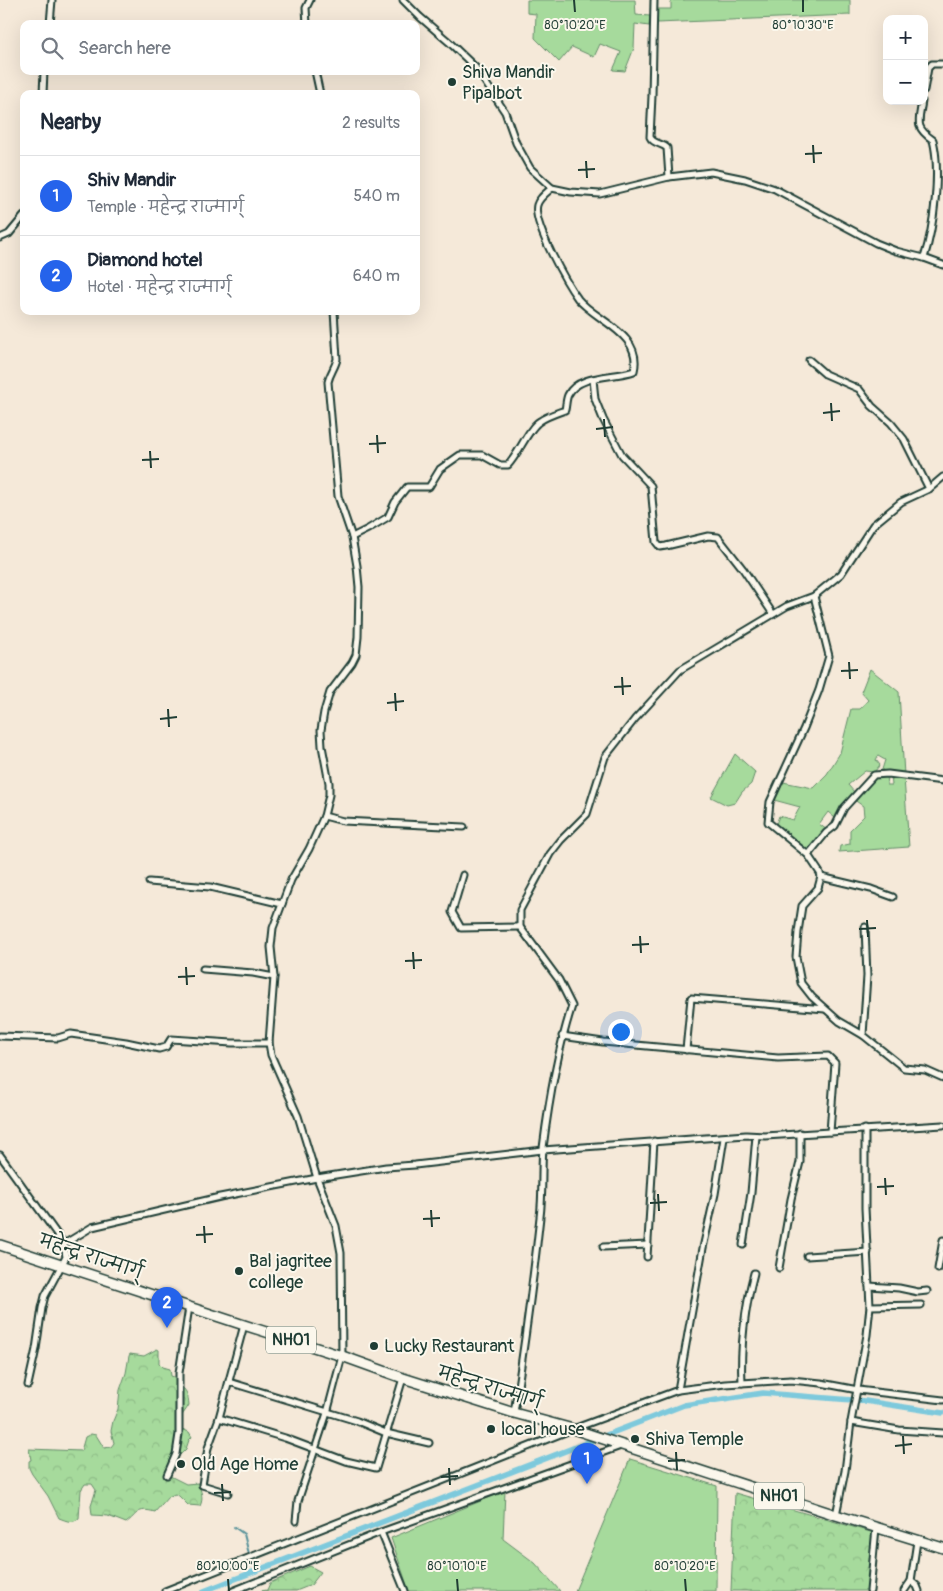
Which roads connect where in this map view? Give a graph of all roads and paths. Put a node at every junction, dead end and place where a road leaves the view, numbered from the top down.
1 (52, 0) edge
2 (310, 0) edge
3 (403, 0) edge
4 (654, 0) edge
5 (50, 20) edge
6 (306, 20) edge
7 (943, 64) edge
8 (928, 68) edge
9 (44, 75) edge
10 (316, 75) edge
11 (43, 90) edge
12 (319, 90) edge
13 (922, 105) edge
14 (669, 178) junction
15 (552, 188) junction
16 (20, 221) edge
17 (0, 238) edge
18 (924, 258) junction
19 (943, 266) edge
20 (334, 315) edge
21 (809, 360) dead end
22 (593, 379) junction
23 (943, 477) edge
24 (930, 490) junction
25 (352, 537) junction
26 (814, 596) junction
27 (773, 614) junction
28 (943, 781) edge
29 (324, 816) junction
30 (464, 827) dead end
31 (808, 855) junction
32 (463, 875) dead end
33 (821, 877) junction
34 (149, 882) dead end
35 (894, 897) dead end
36 (282, 904) junction
37 (520, 927) junction
38 (864, 927) dead end
39 (203, 969) dead end
40 (274, 977) junction
41 (826, 1009) junction
42 (0, 1036) edge
43 (562, 1036) junction
44 (863, 1036) junction
45 (269, 1043) junction
46 (686, 1050) junction
47 (943, 1078) edge
48 (943, 1125) edge
49 (866, 1129) junction
50 (830, 1132) junction
51 (800, 1133) junction
52 (756, 1136) junction
53 (724, 1138) junction
54 (654, 1142) junction
55 (543, 1150) junction
56 (0, 1155) edge
57 (317, 1178) junction
58 (943, 1240) edge
59 (64, 1244) junction
60 (648, 1244) junction
61 (0, 1245) edge
62 (743, 1245) dead end
63 (603, 1247) dead end
64 (868, 1252) junction
65 (807, 1256) dead end
66 (647, 1257) dead end
67 (62, 1264) junction
68 (779, 1268) dead end
69 (938, 1269) dead end
70 (754, 1273) dead end
71 (870, 1286) junction
72 (928, 1291) dead end
73 (921, 1305) dead end
74 (870, 1306) junction
75 (189, 1307) junction
76 (244, 1325) junction
77 (342, 1356) junction
78 (403, 1378) junction
79 (229, 1382) junction
80 (742, 1383) junction
81 (28, 1385) dead end
82 (678, 1390) junction
83 (858, 1393) junction
84 (943, 1400) edge
85 (327, 1413) junction
86 (514, 1413) junction
87 (219, 1418) junction
88 (851, 1422) junction
89 (573, 1429) junction
90 (386, 1433) junction
91 (943, 1433) edge
92 (429, 1443) dead end
93 (619, 1444) junction
94 (316, 1449) junction
95 (167, 1475) dead end
96 (228, 1492) dead end
97 (836, 1516) junction
98 (296, 1522) dead end
99 (876, 1528) junction
100 (382, 1532) junction
101 (917, 1541) junction
102 (943, 1548) edge
103 (911, 1581) junction
104 (165, 1591) edge
105 (233, 1591) edge
106 (405, 1591) edge
107 (870, 1591) edge
108 (904, 1591) edge
109 (918, 1591) edge

1 - 5 street
2 - 6 street
3 - 15 street
4 - 14 street
7 - 8 street
9 - 11 street
10 - 12 street
13 - 18 street
14 - 15 street
14 - 18 street
15 - 22 street
16 - 17 street
18 - 19 street
20 - 25 street
21 - 24 street
22 - 25 street
22 - 27 street
23 - 24 street
24 - 26 street
25 - 29 street
26 - 27 street
26 - 31 street
27 - 37 street
28 - 31 street
29 - 30 street
29 - 36 street
31 - 33 street
32 - 37 street
33 - 35 street
33 - 41 street
34 - 36 street
36 - 40 street
37 - 43 street
38 - 44 street
39 - 40 street
40 - 45 street
41 - 44 street
41 - 46 street
42 - 45 street
43 - 46 street
43 - 55 street
44 - 47 street
45 - 57 street
46 - 50 street
48 - 49 street
49 - 50 street
49 - 64 street
50 - 51 street
51 - 52 street
51 - 68 street
52 - 53 street
52 - 62 street
53 - 54 street
53 - 82 street
54 - 55 street
54 - 60 street
55 - 57 street
55 - 86 street
56 - 59 street
57 - 59 street
57 - 77 street
58 - 69 street
59 - 67 street
60 - 63 street
60 - 66 street
61 - 67 highway, महेन्द्र राज्मार्ग् / NH01
64 - 65 street
64 - 71 street
67 - 75 highway, महेन्द्र राज्मार्ग् / NH01
67 - 81 street
70 - 80 street
71 - 72 street
71 - 74 street
73 - 74 street
74 - 83 street
75 - 76 highway, महेन्द्र राज्मार्ग् / NH01
75 - 95 street
76 - 77 highway, महेन्द्र राज्मार्ग् / NH01
76 - 79 street
77 - 78 highway, महेन्द्र राज्मार्ग् / NH01
77 - 85 street
78 - 86 highway, महेन्द्र राज्मार्ग् / NH01
78 - 90 street
79 - 85 street
79 - 87 street
80 - 82 street
80 - 83 street
82 - 89 street
83 - 84 street
83 - 88 street
85 - 90 street
85 - 94 street
86 - 89 highway, महेन्द्र राज्मार्ग् / NH01
87 - 94 street
87 - 96 street
88 - 91 street
88 - 97 street
89 - 93 highway, महेन्द्र राज्मार्ग् / NH01
89 - 104 street
90 - 92 street
90 - 94 street
93 - 97 highway, महेन्द्र राज्मार्ग् / NH01
93 - 100 street
94 - 98 street
97 - 99 highway, महेन्द्र राज्मार्ग् / NH01
99 - 101 highway, महेन्द्र राज्मार्ग् / NH01
99 - 107 street
100 - 105 street
100 - 106 street
101 - 102 highway, महेन्द्र राज्मार्ग् / NH01
101 - 103 street
103 - 108 street
103 - 109 street

